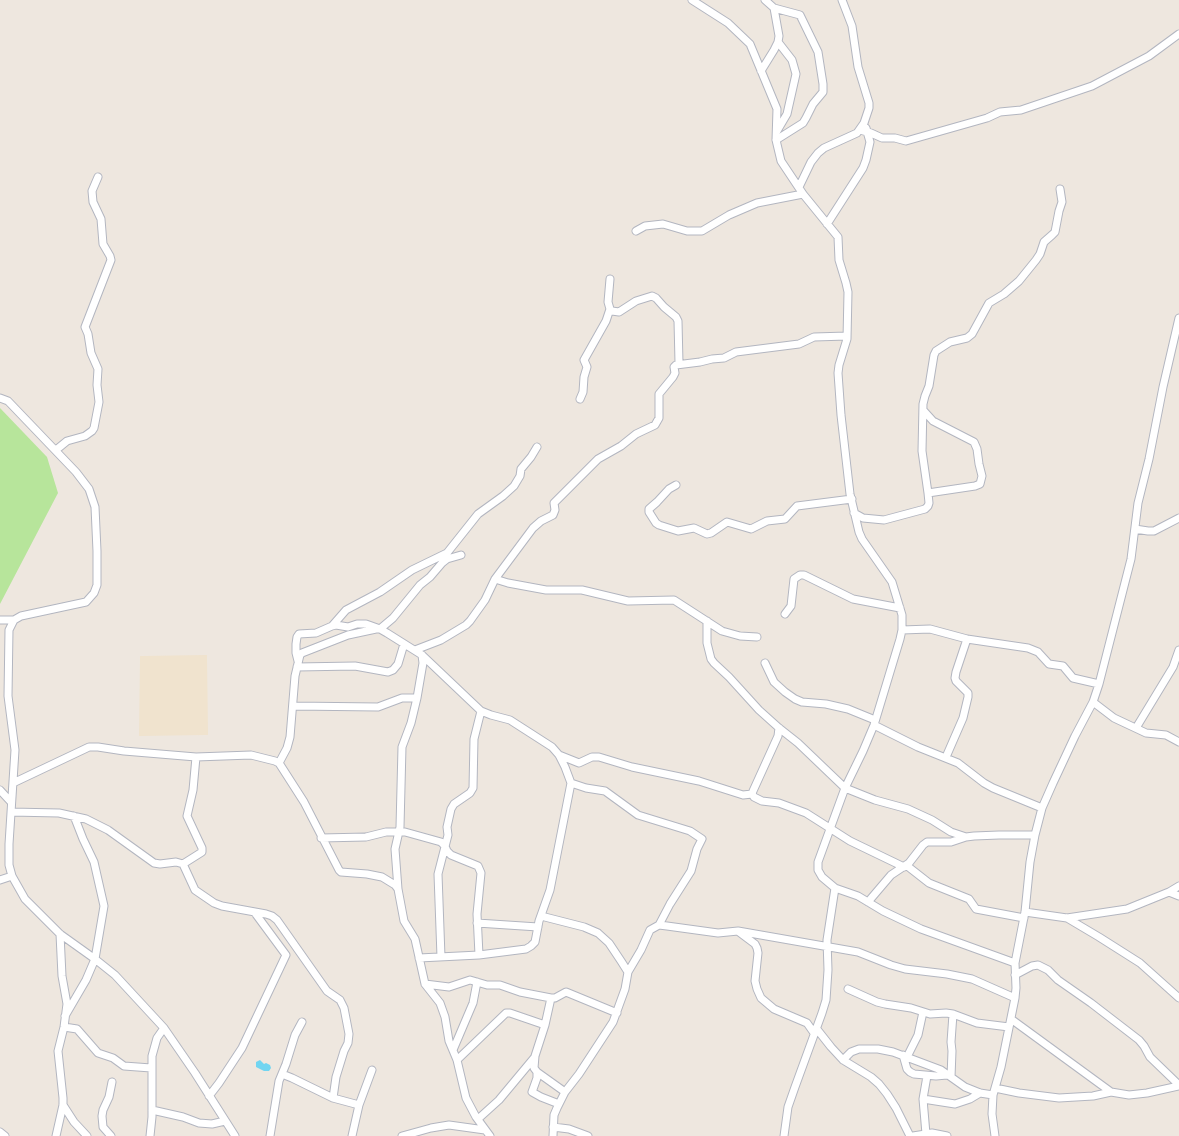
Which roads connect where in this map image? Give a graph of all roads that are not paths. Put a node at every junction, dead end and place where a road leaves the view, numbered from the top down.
1 (692, 0) edge
2 (765, 0) edge
3 (842, 0) edge
4 (774, 8) junction
5 (1179, 34) edge
6 (778, 42) junction
7 (761, 71) junction
8 (862, 126) junction
9 (867, 132) junction
10 (776, 137) junction
11 (98, 177) dead end
12 (799, 187) junction
13 (1060, 189) dead end
14 (803, 194) junction
15 (827, 224) junction
16 (636, 231) dead end
17 (610, 279) dead end
18 (610, 309) junction
19 (1179, 318) edge
20 (847, 336) junction
21 (1179, 341) edge
22 (1172, 345) junction
23 (679, 363) junction
24 (0, 398) edge
25 (580, 400) dead end
26 (923, 410) junction
27 (537, 447) dead end
28 (56, 450) junction
29 (676, 485) dead end
30 (928, 492) junction
31 (852, 499) junction
32 (854, 513) junction
33 (1179, 518) edge
34 (1135, 529) junction
35 (461, 555) dead end
36 (495, 579) junction
37 (900, 608) junction
38 (785, 614) dead end
39 (0, 620) edge
40 (14, 620) junction
41 (707, 621) junction
42 (332, 626) junction
43 (380, 629) junction
44 (902, 630) junction
45 (757, 637) dead end
46 (967, 639) junction
47 (404, 644) junction
48 (415, 650) junction
49 (1179, 650) edge
50 (422, 655) junction
51 (765, 663) dead end
52 (297, 664) junction
53 (1099, 684) junction
54 (417, 698) junction
55 (1093, 702) junction
56 (293, 706) junction
57 (481, 711) junction
58 (874, 722) junction
59 (779, 728) junction
60 (1136, 728) junction
61 (1179, 742) edge
62 (559, 755) junction
63 (196, 756) junction
64 (946, 757) junction
65 (279, 763) junction
66 (14, 783) junction
67 (571, 783) junction
68 (845, 788) junction
69 (0, 790) edge
70 (752, 794) junction
71 (11, 802) junction
72 (1042, 808) junction
73 (11, 812) junction
74 (74, 816) junction
75 (830, 828) junction
76 (399, 832) junction
77 (1035, 835) junction
78 (966, 837) junction
79 (321, 838) junction
80 (445, 846) junction
81 (183, 864) junction
82 (905, 866) junction
83 (12, 876) junction
84 (0, 880) edge
85 (1179, 886) edge
86 (835, 888) junction
87 (398, 889) junction
88 (1169, 892) junction
89 (1179, 896) edge
90 (868, 902) junction
91 (255, 913) junction
92 (1024, 915) junction
93 (541, 916) junction
94 (1067, 918) junction
95 (477, 923) junction
96 (660, 925) junction
97 (538, 927) junction
98 (738, 931) junction
99 (60, 934) junction
100 (826, 947) junction
101 (298, 948) junction
102 (286, 955) junction
103 (478, 955) junction
104 (441, 957) junction
105 (419, 958) junction
106 (95, 959) junction
107 (1015, 963) junction
108 (628, 972) junction
109 (1015, 975) junction
110 (477, 982) junction
111 (425, 984) junction
112 (848, 989) dead end
113 (551, 998) junction
114 (1015, 998) junction
115 (1179, 998) edge
116 (923, 1012) junction
117 (617, 1013) junction
118 (953, 1014) junction
119 (65, 1016) junction
120 (1011, 1019) junction
121 (302, 1022) dead end
122 (545, 1024) junction
123 (64, 1027) junction
124 (1009, 1027) junction
125 (164, 1028) junction
126 (815, 1030) junction
127 (453, 1050) junction
128 (535, 1056) junction
129 (905, 1056) junction
130 (457, 1060) junction
131 (843, 1060) junction
132 (151, 1068) junction
133 (372, 1070) dead end
134 (537, 1072) junction
135 (282, 1074) junction
136 (927, 1076) junction
137 (949, 1076) junction
138 (112, 1082) dead end
139 (1179, 1085) edge
140 (994, 1091) junction
141 (565, 1092) junction
142 (1111, 1092) junction
143 (980, 1093) junction
144 (209, 1096) junction
145 (333, 1098) junction
146 (923, 1099) junction
147 (558, 1104) junction
148 (63, 1105) junction
149 (359, 1105) junction
150 (152, 1110) junction
151 (478, 1119) junction
152 (225, 1122) junction
153 (553, 1127) junction
154 (0, 1132) edge
155 (488, 1133) edge
156 (926, 1134) junction
157 (939, 1135) edge
158 (5, 1136) edge
159 (56, 1136) edge
160 (87, 1136) edge
161 (111, 1136) edge
162 (150, 1136) edge
163 (234, 1136) edge
164 (270, 1136) edge
165 (352, 1136) edge
166 (402, 1136) edge
167 (553, 1136) edge
168 (588, 1136) edge
169 (784, 1136) edge
170 (911, 1136) edge
171 (947, 1136) edge
172 (995, 1136) edge

1 - 7 street
2 - 4 street
3 - 8 street
4 - 6 street
4 - 10 street
5 - 9 street
6 - 7 street
6 - 10 street
7 - 10 street
8 - 9 street
8 - 12 street
9 - 15 street
10 - 12 street
11 - 28 street
12 - 14 street
13 - 26 street
14 - 15 street
14 - 16 street
15 - 20 street
17 - 18 street
18 - 23 street
18 - 25 street
19 - 22 street
20 - 23 street
20 - 31 street
21 - 22 street
22 - 34 street
23 - 36 street
24 - 28 street
26 - 30 street
26 - 30 street
27 - 42 street
28 - 40 street
29 - 31 street
30 - 32 street
31 - 32 street
32 - 37 street
33 - 34 street
34 - 53 street
35 - 43 street
36 - 41 street
36 - 48 street
37 - 38 street
37 - 44 street
39 - 40 street
40 - 66 street
41 - 45 street
41 - 59 street
42 - 43 street
42 - 52 street
43 - 47 street
43 - 52 street
44 - 46 street
44 - 58 street
46 - 53 street
46 - 64 street
47 - 48 street
47 - 52 street
48 - 50 street
49 - 60 street
50 - 54 street
50 - 57 street
51 - 58 street
52 - 56 street
53 - 55 street
54 - 56 street
54 - 76 street
55 - 60 street
55 - 72 street
56 - 65 street
57 - 62 street
57 - 80 street
58 - 64 street
58 - 68 street
59 - 68 street
59 - 70 street
60 - 61 street
62 - 67 street
62 - 70 street
63 - 65 street
63 - 66 street
63 - 81 street
64 - 72 street
65 - 79 street
66 - 71 street
67 - 93 street
67 - 96 street
68 - 75 street
68 - 78 street
69 - 71 street
70 - 75 street
71 - 73 street
72 - 77 street
73 - 74 street
73 - 83 street
74 - 81 street
74 - 106 street
75 - 82 street
75 - 86 street
76 - 79 street
76 - 80 street
76 - 87 street
77 - 78 street
77 - 92 street
78 - 82 street
79 - 87 street
80 - 95 street
80 - 104 street
81 - 91 street
82 - 90 street
82 - 92 street
83 - 84 street
83 - 99 street
85 - 88 street
86 - 90 street
86 - 100 street
87 - 105 street
88 - 89 street
88 - 94 street
90 - 107 street
91 - 101 street
91 - 102 street
92 - 94 street
92 - 107 street
93 - 97 street
93 - 108 street
94 - 115 street
95 - 97 street
95 - 103 street
96 - 98 street
96 - 108 street
97 - 103 street
98 - 100 street
98 - 126 street
99 - 106 street
99 - 119 street
100 - 114 street
100 - 126 street
101 - 102 street
101 - 145 street
102 - 144 street
103 - 104 street
104 - 105 street
105 - 111 street
106 - 119 street
106 - 125 street
107 - 109 street
108 - 117 street
109 - 114 street
109 - 139 street
110 - 111 street
110 - 113 street
110 - 127 street
111 - 127 street
112 - 116 street
113 - 117 street
113 - 122 street
114 - 120 street
116 - 118 street
116 - 129 street
117 - 141 street
118 - 124 street
118 - 137 street
119 - 123 street
120 - 124 street
120 - 142 street
121 - 135 street
122 - 128 street
122 - 130 street
123 - 132 street
123 - 148 street
124 - 140 street
125 - 132 street
125 - 144 street
126 - 131 street
126 - 169 street
127 - 130 street
128 - 134 street
128 - 151 street
129 - 131 street
129 - 136 street
129 - 137 street
130 - 151 street
131 - 170 street
132 - 150 street
133 - 149 street
134 - 141 street
134 - 147 street
135 - 145 street
135 - 164 street
136 - 137 street
136 - 146 street
137 - 143 street
138 - 161 street
139 - 142 street
140 - 142 street
140 - 143 street
140 - 172 street
141 - 147 street
143 - 146 street
144 - 152 street
145 - 149 street
146 - 156 street
147 - 153 street
148 - 159 street
148 - 160 street
149 - 165 street
150 - 152 street
150 - 162 street
151 - 155 street
152 - 163 street
153 - 167 street
153 - 168 street
154 - 158 street
155 - 166 street
156 - 157 street
156 - 170 street
157 - 171 street

